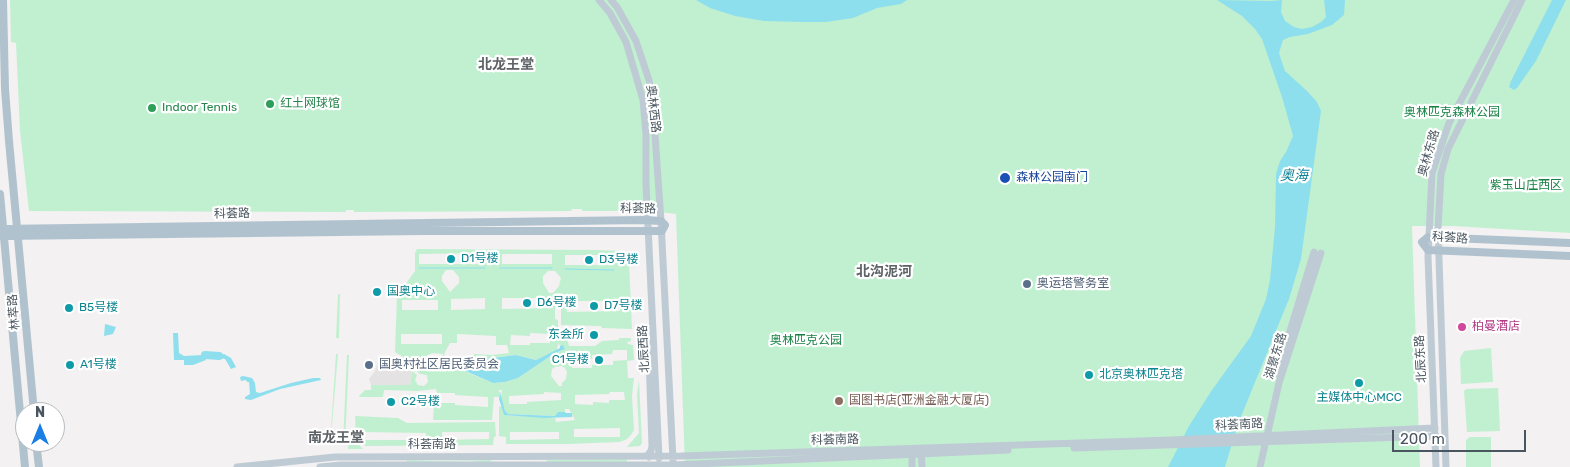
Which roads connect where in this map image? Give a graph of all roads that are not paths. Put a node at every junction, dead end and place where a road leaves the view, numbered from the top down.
1 (3, 0) edge
2 (598, 0) edge
3 (611, 0) edge
4 (1514, 0) edge
5 (1522, 0) edge
6 (0, 194) edge
7 (15, 206) junction
8 (1, 207) edge
9 (649, 220) junction
10 (661, 220) junction
11 (650, 230) junction
12 (662, 230) junction
13 (18, 232) junction
14 (2, 233) edge
15 (1428, 238) junction
16 (1438, 238) junction
17 (1570, 243) edge
18 (1428, 250) junction
19 (1439, 250) junction
20 (1317, 252) dead end
21 (6, 254) junction
22 (20, 254) junction
23 (1570, 256) edge
24 (654, 334) junction
25 (33, 402) edge
26 (1435, 428) junction
27 (1436, 436) junction
28 (1264, 438) junction
29 (659, 440) junction
30 (37, 452) edge
31 (912, 452) junction
32 (921, 452) junction
33 (766, 453) junction
34 (629, 456) junction
35 (647, 456) junction
36 (659, 456) junction
37 (672, 456) junction
38 (409, 457) junction
39 (334, 462) dead end
40 (766, 464) edge
41 (675, 465) edge
42 (628, 466) edge
43 (661, 466) edge
44 (25, 467) edge
45 (39, 467) edge
46 (237, 467) edge
47 (320, 467) edge
48 (912, 467) edge
49 (922, 467) edge
50 (1256, 467) edge
51 (1260, 467) edge
52 (1436, 467) edge
53 (1446, 467) edge

1 - 7 main road, 林萃路
2 - 9 street, 奥林西路
3 - 10 street, 奥林西路
4 - 15 street, 奥林东路
5 - 16 street, 奥林东路
6 - 8 main road, 林萃路
7 - 8 main road
7 - 13 main road, 林萃路
8 - 14 main road, 林萃路
9 - 10 main road, 科荟路
9 - 11 street, 奥林西路
9 - 13 main road, 科荟路
10 - 12 main road, 科荟路
11 - 12 main road, 科荟路
11 - 13 main road, 科荟路
11 - 24 street, 北辰西路
12 - 37 street, 北辰西路
13 - 14 main road, 科荟路
13 - 22 main road, 林萃路
14 - 21 main road, 林萃路
15 - 16 main road, 科荟路
15 - 18 main road, 科荟路
16 - 17 main road, 科荟路
16 - 19 street, 奥林东路
18 - 19 main road, 科荟路
18 - 26 street, 北辰东路
19 - 23 main road, 科荟路
19 - 53 street, 北辰东路
20 - 28 street, 湖景东路
21 - 22 main road
21 - 44 main road, 林萃路
22 - 25 main road, 林萃路
24 - 29 street, 北辰西路
24 - 35 street
26 - 27 street, 北辰东路
26 - 28 street, 科荟南路
27 - 28 street, 科荟南路
27 - 52 street, 北辰东路
28 - 32 street, 科荟南路
28 - 50 street, 湖景东路
28 - 51 street, 湖景东路
29 - 36 street, 北辰西路
29 - 41 street
30 - 45 main road
31 - 32 street, 科荟南路
31 - 33 street, 科荟南路
31 - 40 street, 科荟南路
31 - 48 street
32 - 49 street
33 - 37 street, 科荟南路
33 - 40 street
34 - 35 street, 科荟南路
34 - 38 street, 科荟南路
34 - 42 street
35 - 36 street, 科荟南路
35 - 43 street
36 - 37 street, 科荟南路
36 - 43 street, 北辰西路
37 - 41 street, 北辰西路
38 - 39 street
38 - 46 street, 科荟南路
40 - 41 street, 科荟南路
41 - 43 street, 科荟南路
42 - 43 street, 科荟南路
42 - 47 street, 科荟南路

